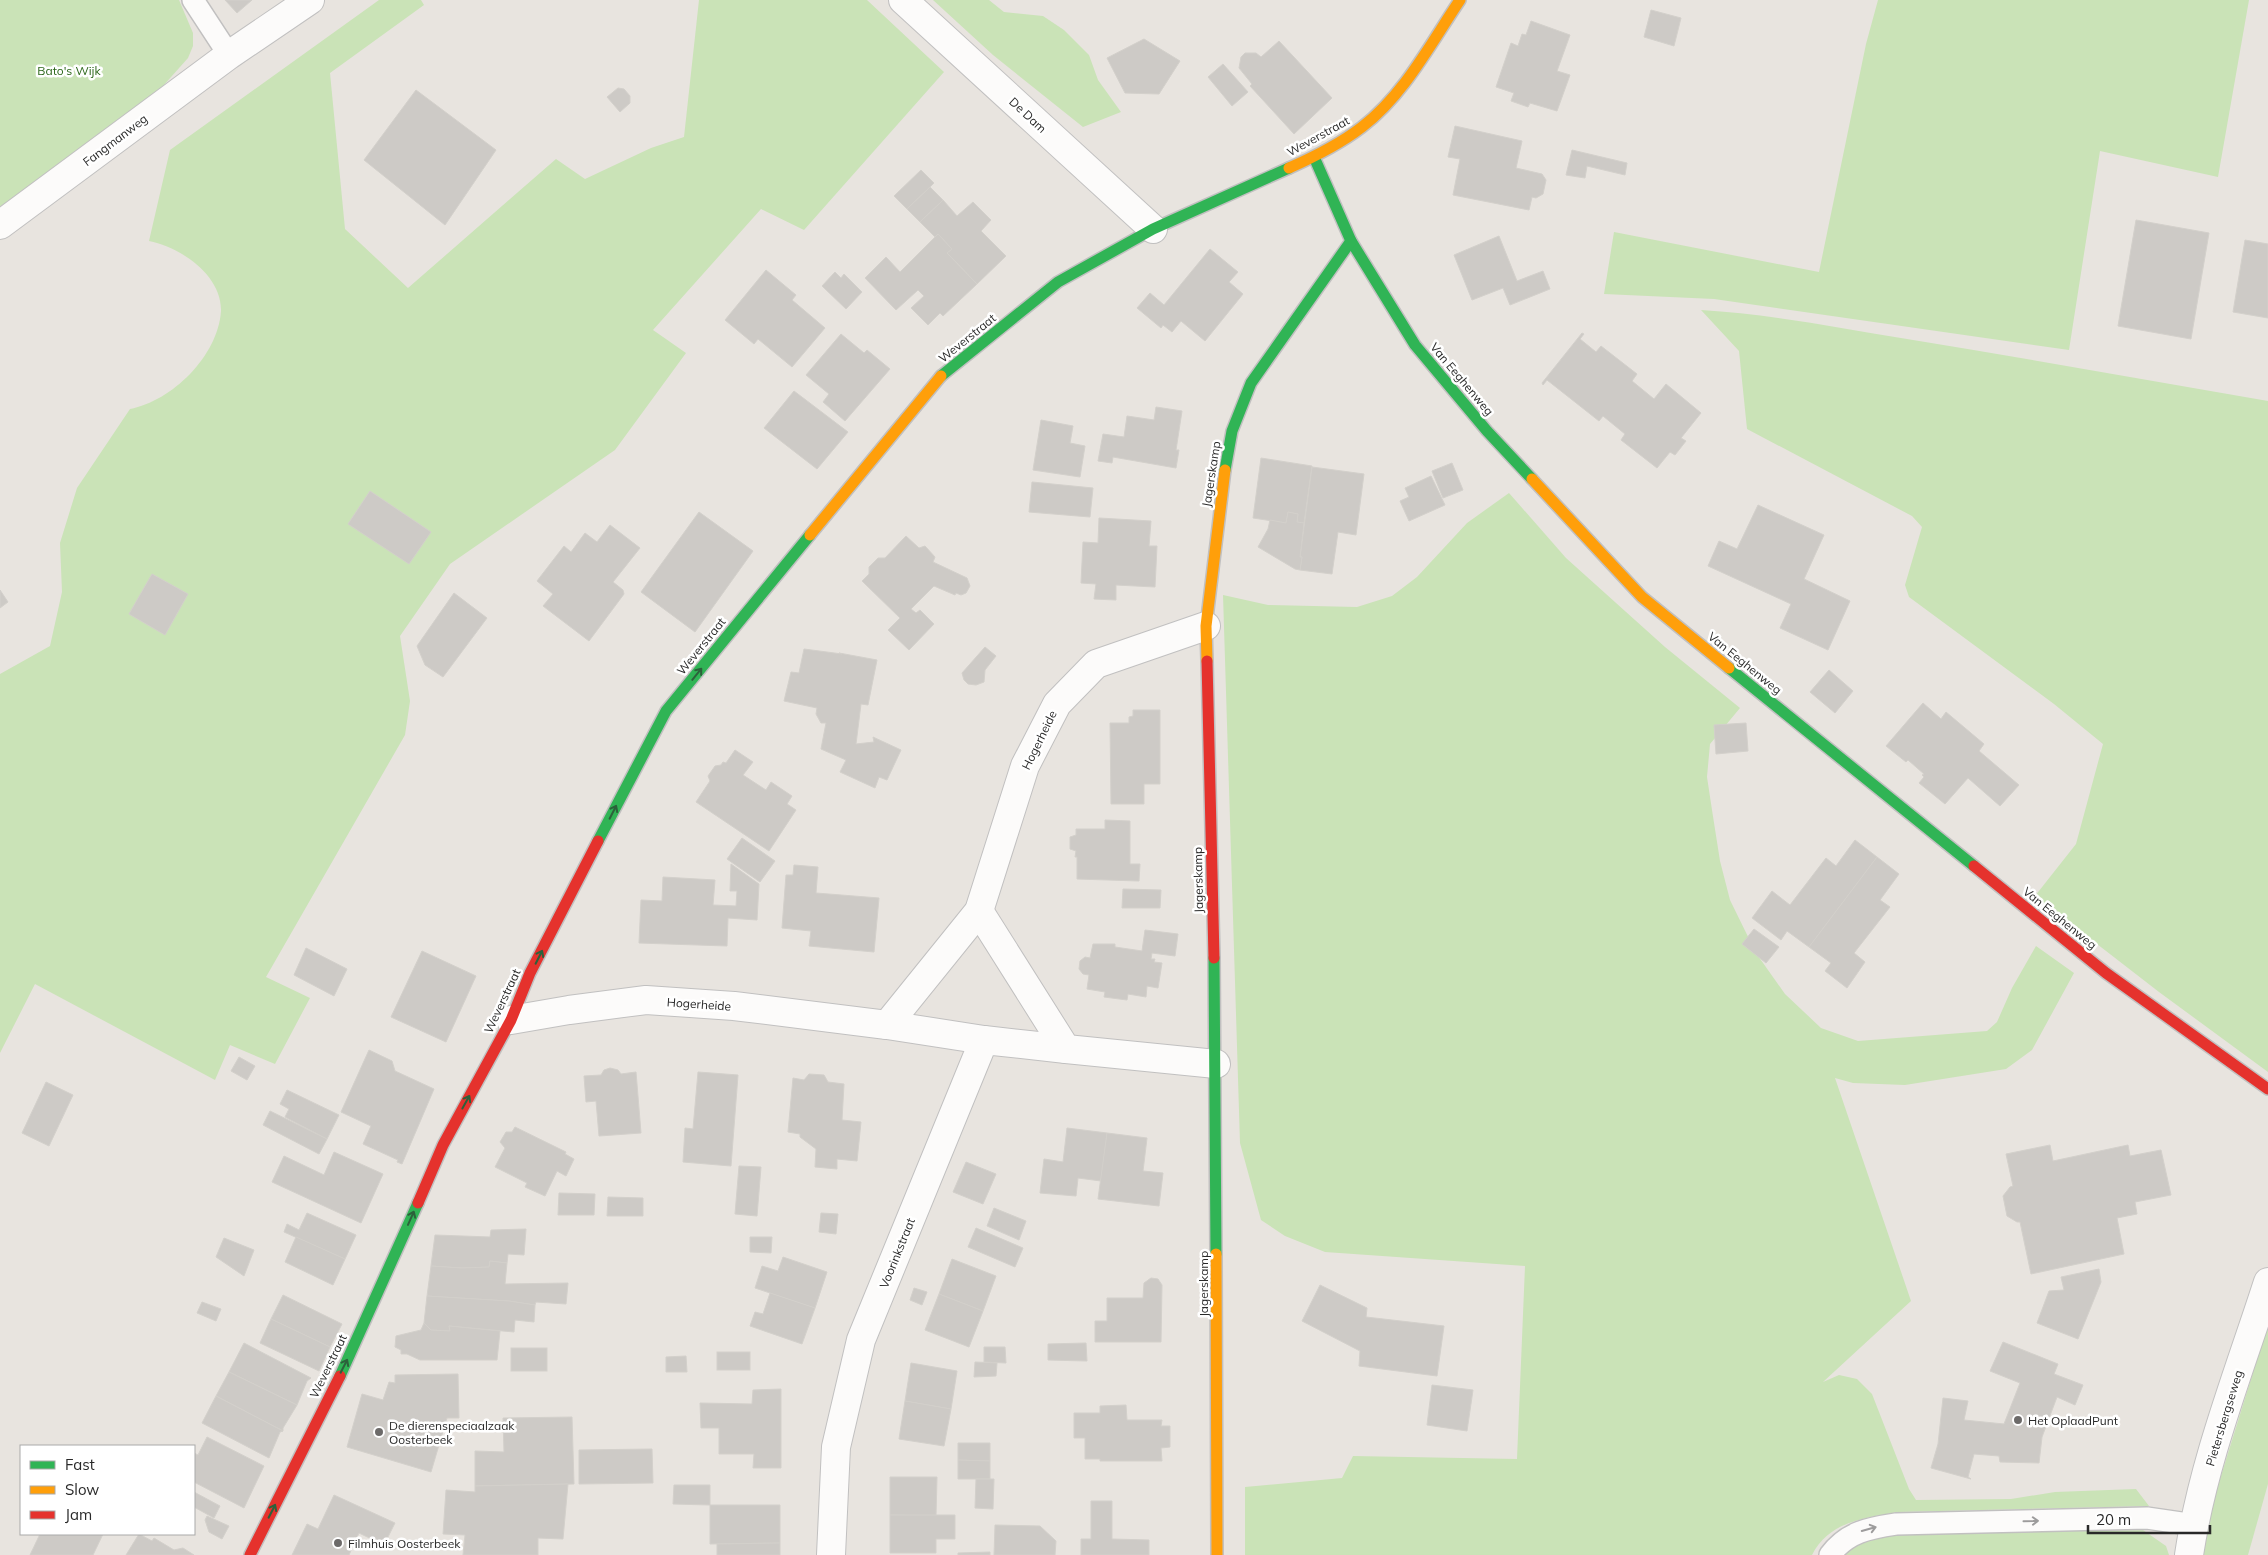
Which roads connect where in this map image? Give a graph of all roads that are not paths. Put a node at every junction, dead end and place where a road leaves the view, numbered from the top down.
1 (193, 0) edge
2 (310, 0) edge
3 (903, 0) edge
4 (1460, 0) edge
5 (229, 55) junction
6 (1314, 157) junction
7 (0, 225) edge
8 (1153, 229) junction
9 (1351, 241) junction
10 (1206, 626) junction
11 (979, 911) junction
12 (511, 1020) junction
13 (887, 1025) junction
14 (984, 1040) junction
15 (1066, 1049) junction
16 (1216, 1064) junction
17 (2268, 1090) edge
18 (2268, 1282) edge
19 (2195, 1525) junction
20 (250, 1555) edge
21 (831, 1555) edge
22 (1217, 1555) edge
23 (1830, 1555) edge
24 (2188, 1555) edge

1 - 5 lane
2 - 5 street, Fangmanweg
3 - 8 street, De Dam
4 - 6 street, Weverstraat
5 - 7 street, Fangmanweg
6 - 8 street, Weverstraat
6 - 9 street, Van Eeghenweg
12 -> 8 street, Weverstraat
9 - 10 street, Jagerskamp
9 - 17 street, Van Eeghenweg
10 - 11 street, Hogerheide
10 - 16 street, Jagerskamp
11 - 13 street, Hogerheide
11 - 15 street
12 - 13 street, Hogerheide
20 -> 12 street, Weverstraat
13 - 14 street, Hogerheide
14 - 15 street
14 - 21 street, Voorinkstraat
15 - 16 street
16 - 22 street, Jagerskamp
18 - 19 street, Pietersbergseweg
23 -> 19 lane
19 - 24 street, Pietersbergseweg

